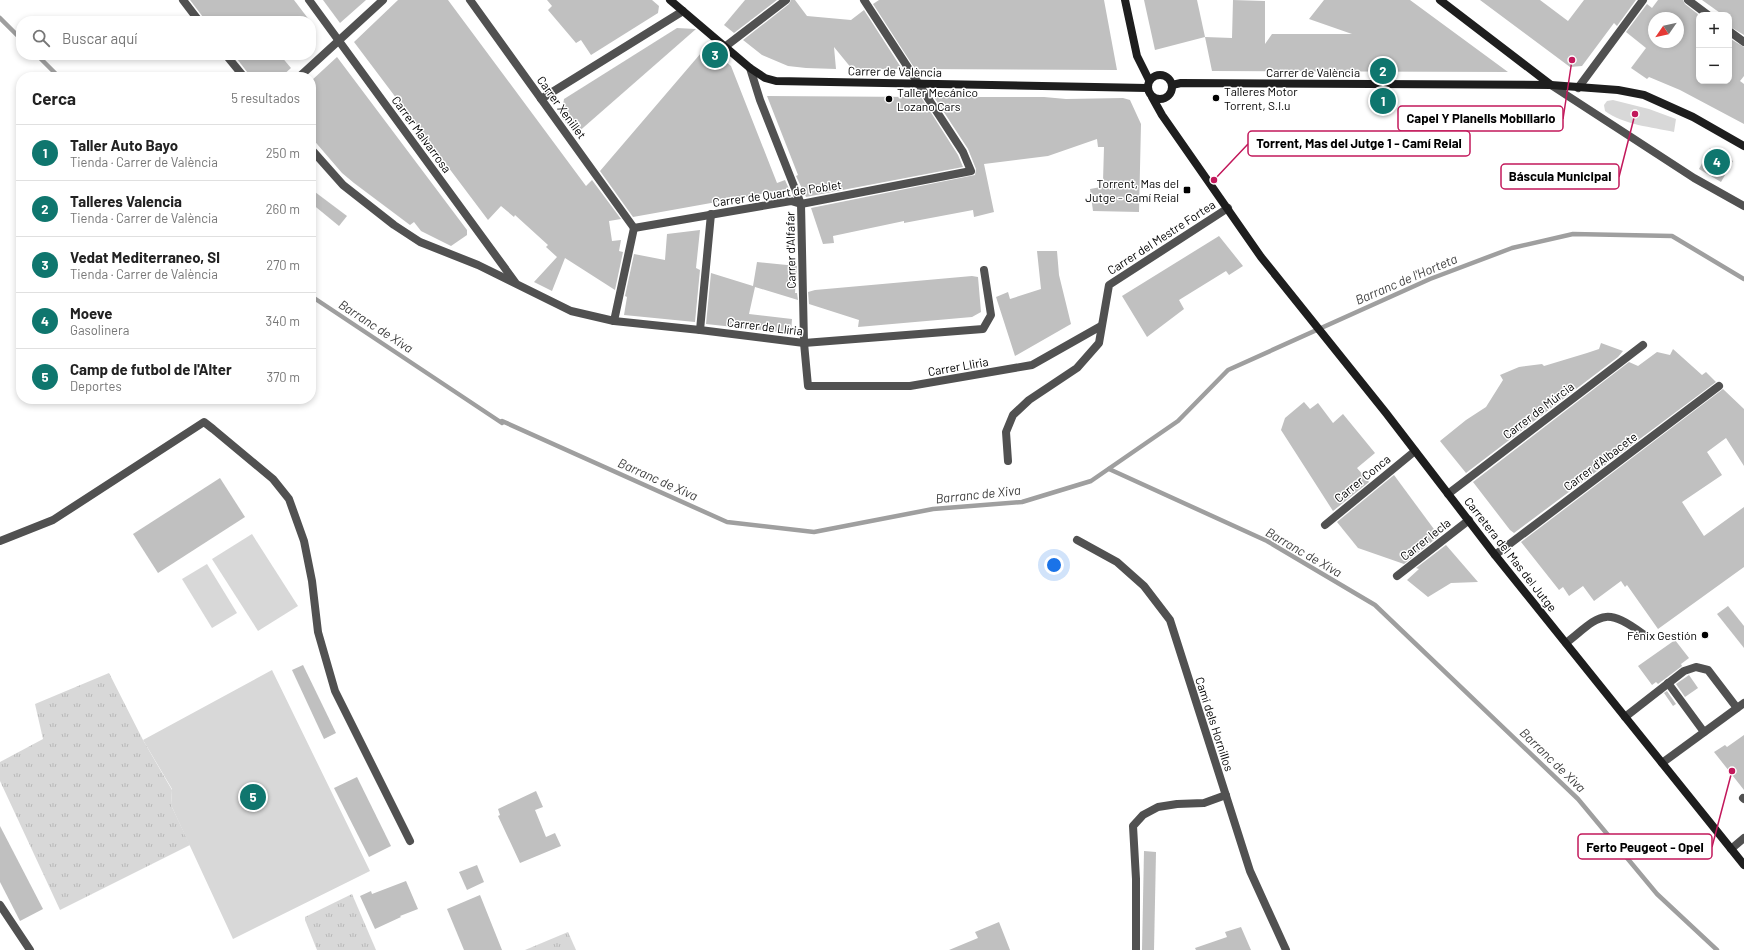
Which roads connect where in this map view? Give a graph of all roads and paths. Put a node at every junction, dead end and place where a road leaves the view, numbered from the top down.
1 (183, 0) edge
2 (309, 0) edge
3 (383, 0) edge
4 (470, 0) edge
5 (670, 0) edge
6 (786, 0) edge
7 (864, 0) edge
8 (1125, 0) edge
9 (1440, 0) edge
10 (1643, 0) edge
11 (1688, 0) edge
12 (683, 11) junction
13 (1704, 12) edge
14 (195, 16) edge
15 (1732, 33) edge
16 (340, 40) junction
17 (1744, 42) edge
18 (726, 46) junction
19 (230, 60) edge
20 (750, 68) junction
21 (240, 72) edge
22 (305, 72) edge
23 (918, 83) junction
24 (1148, 84) junction
25 (1172, 85) junction
26 (1551, 85) junction
27 (1578, 88) junction
28 (1152, 97) junction
29 (541, 99) junction
30 (1744, 146) edge
31 (316, 155) edge
32 (800, 204) junction
33 (1744, 206) edge
34 (1228, 208) junction
35 (710, 214) junction
36 (634, 228) junction
37 (984, 270) dead end
38 (515, 282) junction
39 (614, 321) junction
40 (1102, 326) junction
41 (700, 330) junction
42 (804, 343) junction
43 (1643, 345) dead end
44 (808, 386) joint
45 (1719, 386) dead end
46 (1415, 451) junction
47 (1008, 461) dead end
48 (1448, 494) junction
49 (1469, 520) junction
50 (1325, 525) dead end
51 (1076, 540) dead end
52 (0, 541) edge
53 (1495, 554) junction
54 (1397, 576) dead end
55 (1643, 634) dead end
56 (1566, 643) junction
57 (1668, 683) junction
58 (1744, 703) edge
59 (1737, 708) junction
60 (1625, 716) junction
61 (1704, 732) junction
62 (1662, 763) junction
63 (1226, 795) junction
64 (1744, 838) edge
65 (410, 841) dead end
66 (1731, 849) junction
67 (1744, 865) edge
68 (0, 905) edge
69 (30, 950) edge
70 (1136, 950) edge
71 (1286, 950) edge

1 - 14 street
2 - 16 street, Carrer Malvarrosa
3 - 16 street
4 - 29 street, Carrer Xenillet
5 - 12 street, Carrer de València
6 - 18 street
7 - 23 street
8 - 24 street
9 - 26 street
10 - 27 street
11 - 13 street
12 - 18 street, Carrer de València
12 - 29 street
15 - 17 street
16 - 22 street
16 - 38 street, Carrer Malvarrosa
18 - 20 street, Carrer de València
19 - 21 street
20 - 23 street, Carrer de València
20 - 32 street, Carrer d'Alfafar
23 - 24 street, Carrer de València
23 - 32 street, Carrer de Quart de Poblet
24 - 25 street
24 - 28 street
25 - 26 street, Carrer de València
25 - 28 street
26 - 27 street, Carrer de València
26 - 33 street
27 - 30 street, Carrer de València
28 - 34 street, Carretera del Mas del Jutge
29 - 36 street, Carrer Xenillet
31 - 38 street, Carrer de Llíria
32 - 35 street, Carrer de Quart de Poblet
32 - 42 street, Carrer d'Alfafar
34 - 40 street, Carrer del Mestre Fortea
34 - 46 street, Carretera del Mas del Jutge
35 - 36 street, Carrer de Quart de Poblet
35 - 41 street
36 - 39 street
37 - 42 street, Carrer de Llíria
38 - 39 street, Carrer de Llíria
39 - 41 street, Carrer de Llíria
40 - 44 street, Carrer Lliria
40 - 47 street, Carrer del Mestre Fortea
41 - 42 street, Carrer de Llíria
42 - 44 street, Carrer d'Alfafar
43 - 48 street, Carrer de Múrcia
45 - 53 street, Carrer d'Albacete
46 - 48 street, Carretera del Mas del Jutge
46 - 50 street, Carrer Conca
48 - 49 street, Carretera del Mas del Jutge
49 - 53 street, Carretera del Mas del Jutge
49 - 54 street, Carrer Iecla
51 - 63 street, Camí dels Hornillos
52 - 65 street
53 - 56 street, Carretera del Mas del Jutge
55 - 56 street
56 - 60 street, Carretera del Mas del Jutge
57 - 59 street
57 - 60 street
57 - 61 street
58 - 59 street
59 - 61 street
60 - 62 street, Carretera del Mas del Jutge
61 - 62 street
62 - 66 street, Carretera del Mas del Jutge
63 - 70 street
63 - 71 street, Camí dels Hornillos
64 - 66 street
66 - 67 street, Carretera del Mas del Jutge
68 - 69 street

